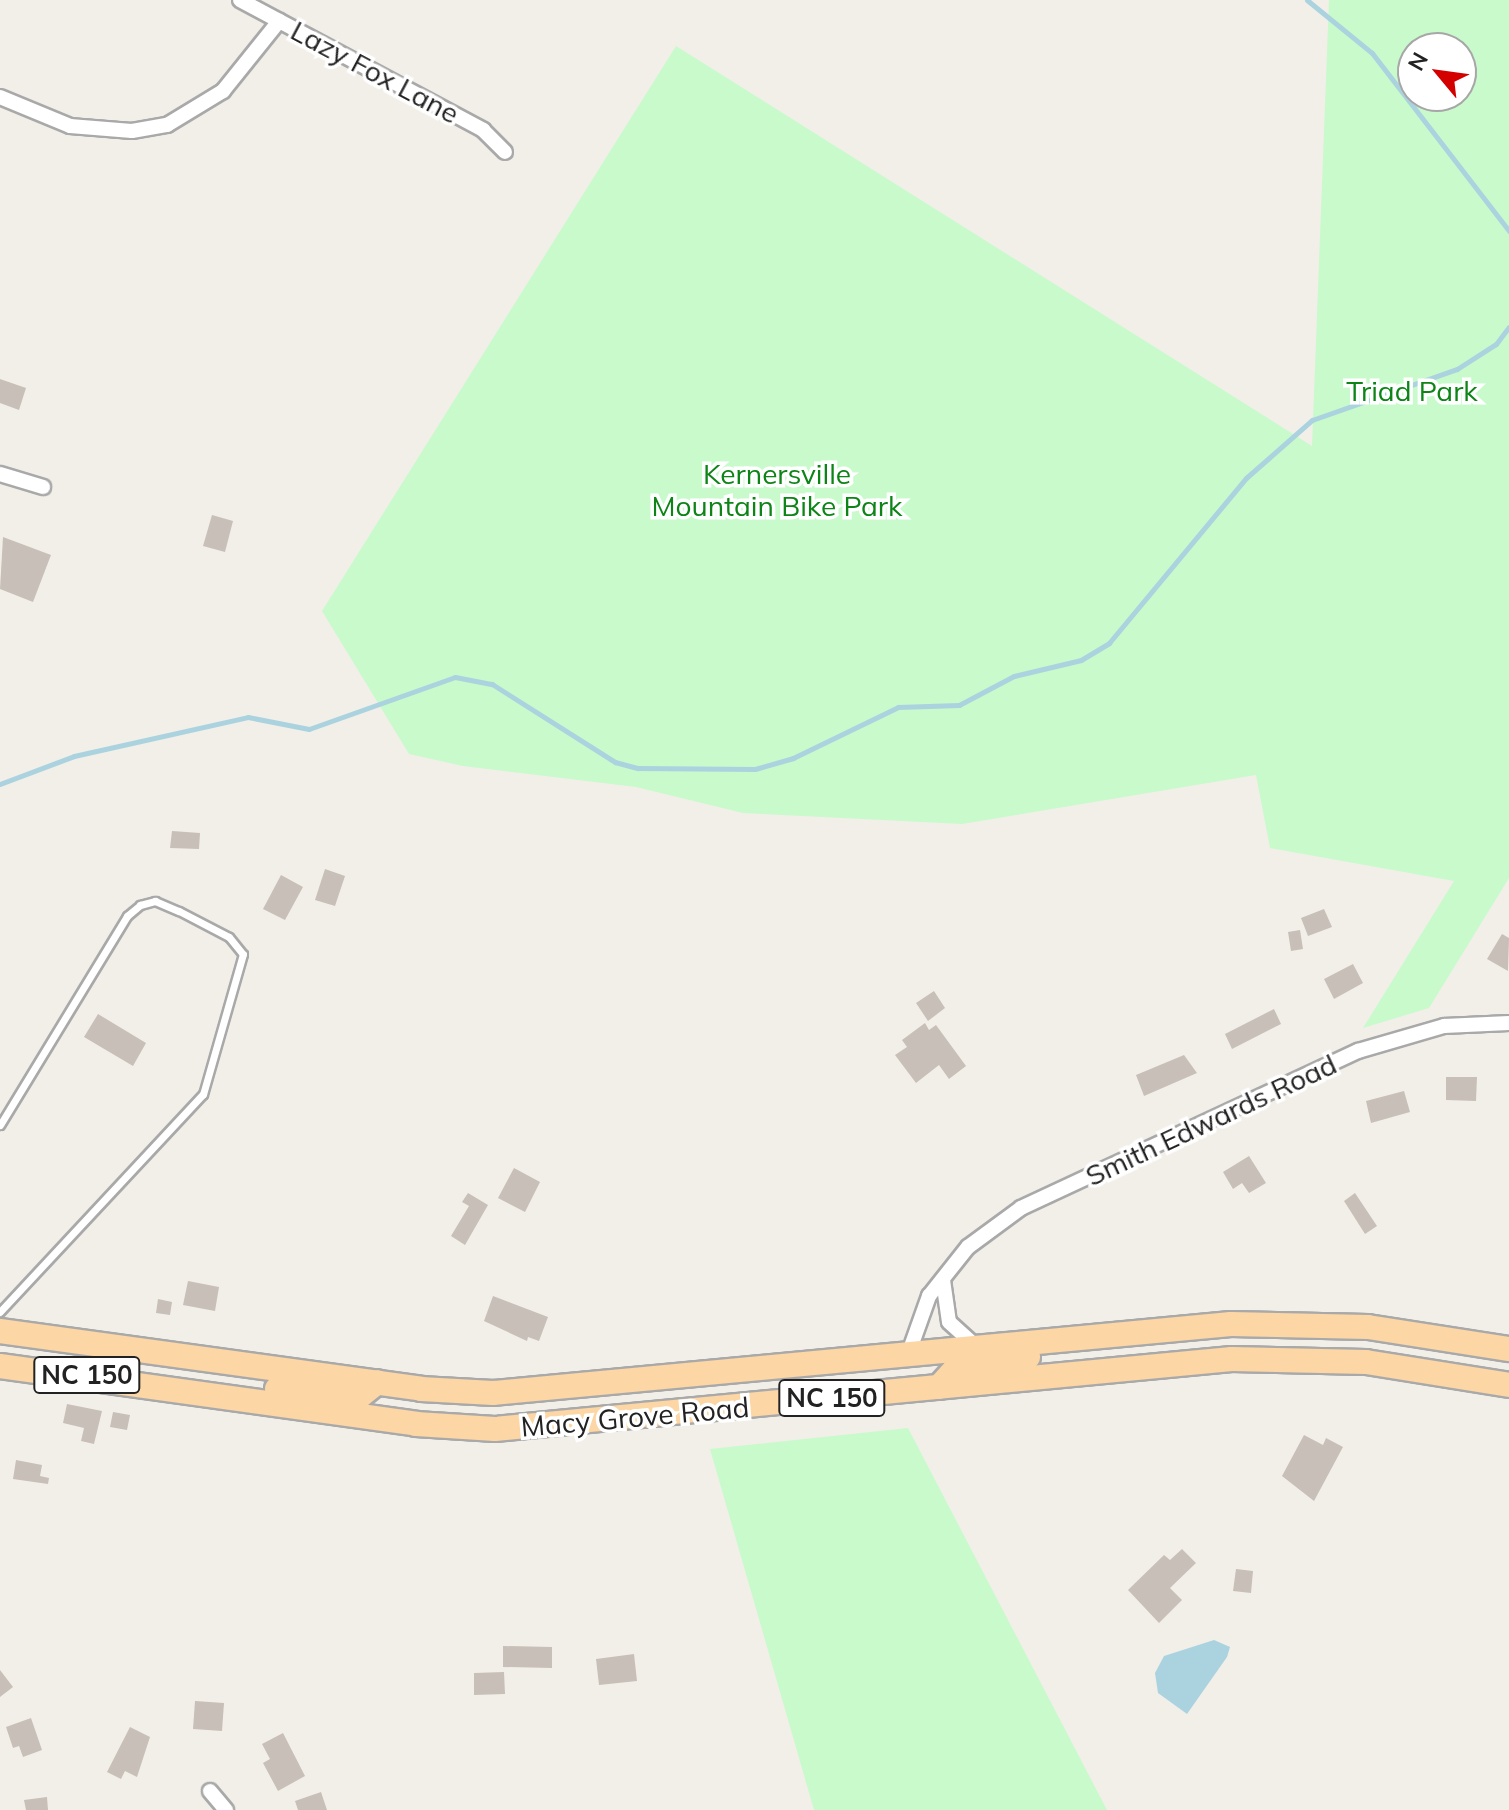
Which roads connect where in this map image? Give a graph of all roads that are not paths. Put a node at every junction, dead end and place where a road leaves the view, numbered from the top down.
1 (240, 0) edge
2 (279, 21) junction
3 (0, 97) edge
4 (505, 152) dead end
5 (0, 474) edge
6 (43, 487) dead end
7 (1509, 1023) edge
8 (0, 1125) edge
9 (943, 1280) junction
10 (0, 1312) edge
11 (1184, 1327) junction
12 (0, 1331) edge
13 (979, 1348) junction
14 (1509, 1349) edge
15 (908, 1355) junction
16 (0, 1366) edge
17 (377, 1382) junction
18 (155, 1385) junction
19 (1509, 1385) edge
20 (939, 1387) junction
21 (210, 1791) dead end
22 (226, 1810) edge

1 - 2 street, Lazy Fox Lane
2 - 3 street
2 - 4 street, Lazy Fox Lane
5 - 6 street
7 - 9 street, Smith Edwards Road
8 - 10 lane
9 - 13 street
9 - 15 street, Smith Edwards Road
11 - 13 main road, Macy Grove Road / NC 150
11 - 14 main road, Macy Grove Road / NC 150
11 - 20 main road
12 - 17 main road, Macy Grove Road / NC 150
13 - 15 main road, Macy Grove Road / NC 150
15 - 17 main road, Macy Grove Road / NC 150
16 - 18 main road, Macy Grove Road / NC 150
17 - 18 main road
18 - 20 main road, Macy Grove Road / NC 150
19 - 20 main road, Macy Grove Road / NC 150
21 - 22 street

